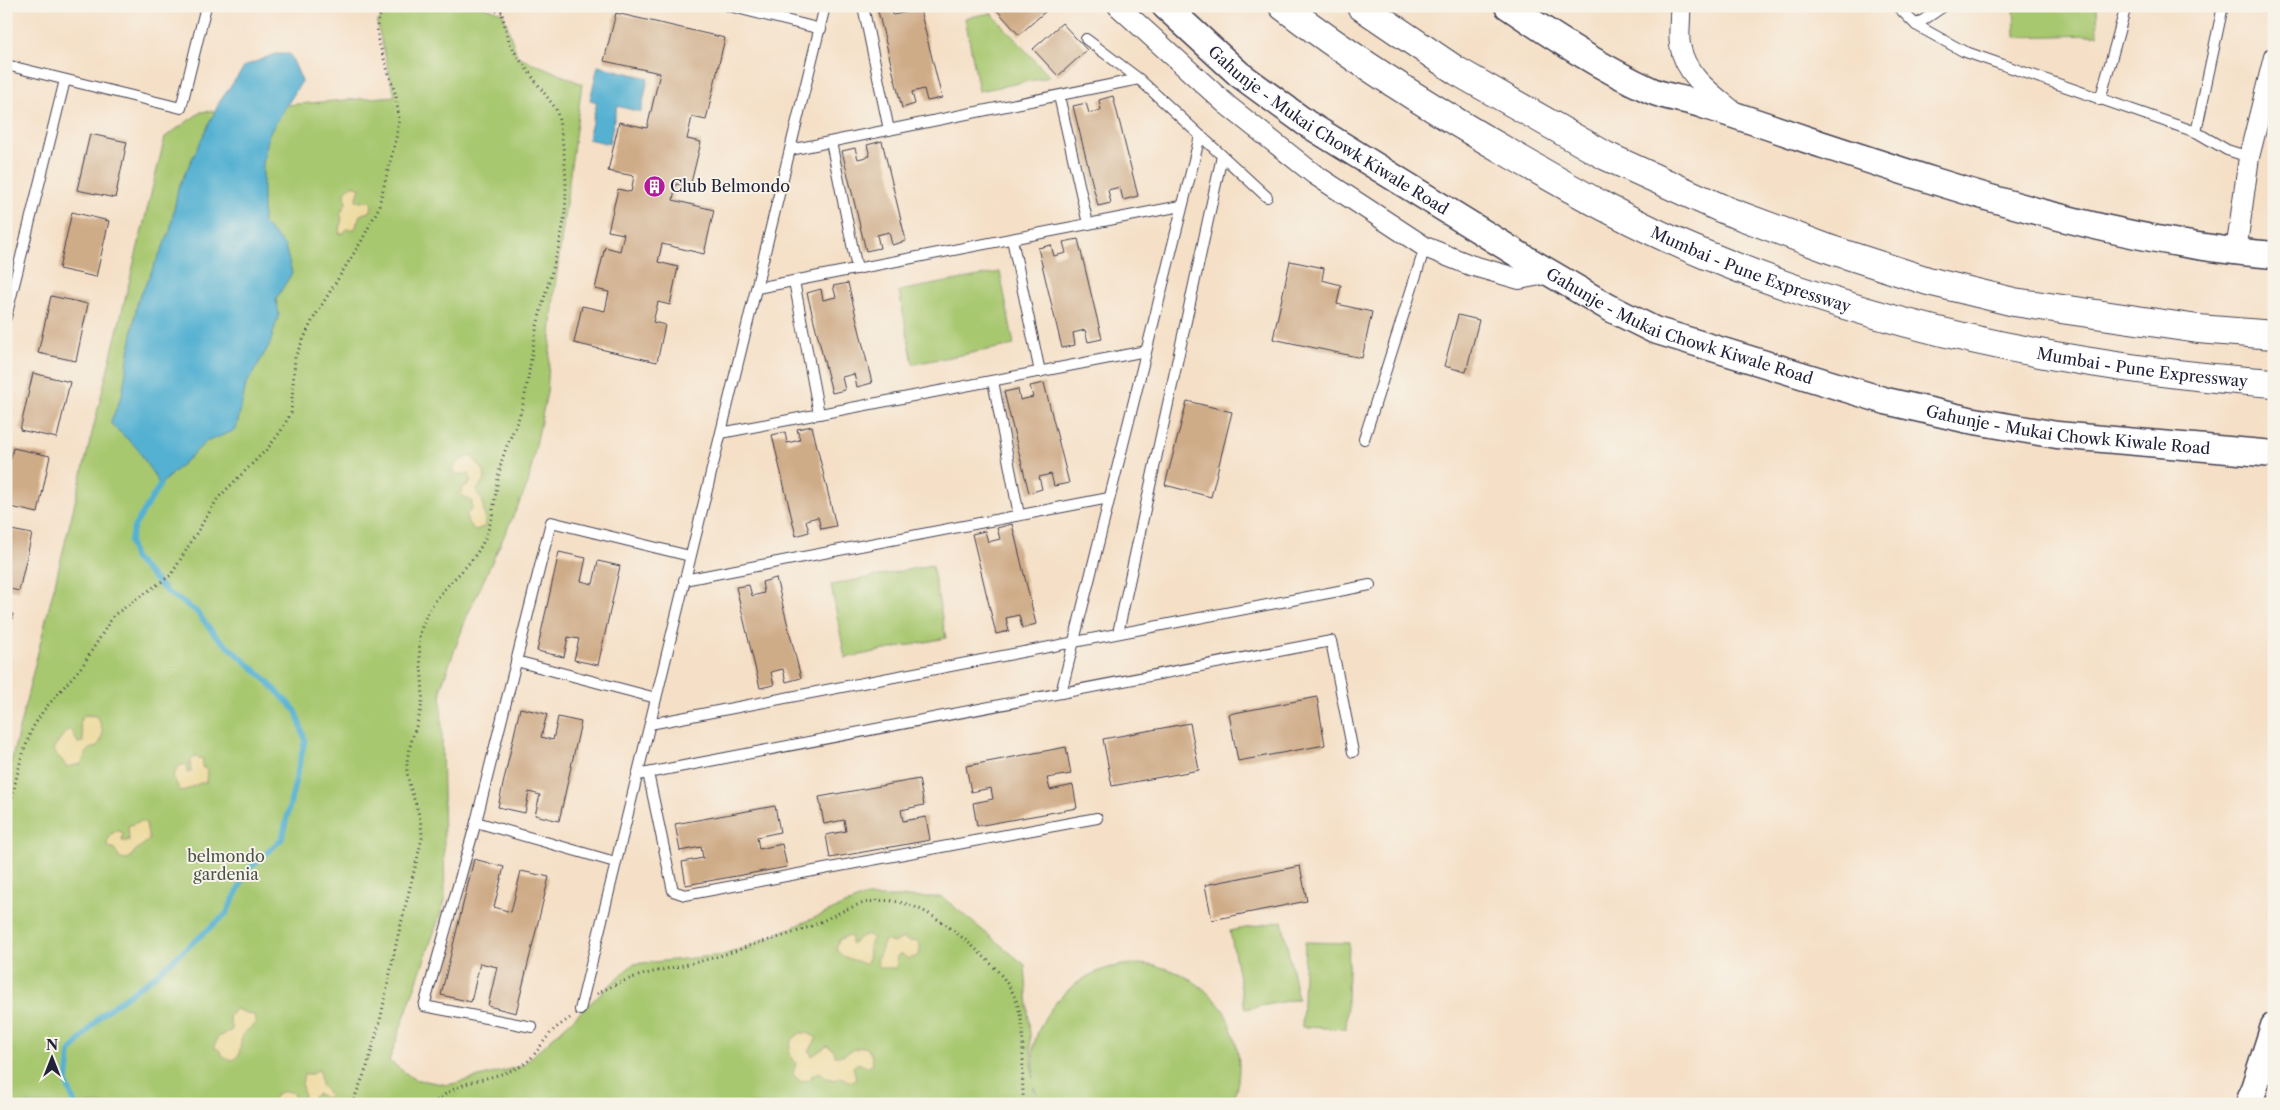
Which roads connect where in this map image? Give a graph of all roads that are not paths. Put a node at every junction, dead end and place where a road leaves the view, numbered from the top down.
1 (206, 6) edge
2 (729, 6) edge
3 (825, 6) edge
4 (863, 6) edge
5 (1118, 6) edge
6 (1165, 6) edge
7 (1283, 6) edge
8 (1361, 6) edge
9 (1508, 6) edge
10 (1680, 6) edge
11 (1897, 6) edge
12 (1944, 6) edge
13 (2126, 6) edge
14 (2223, 6) edge
15 (773, 12) edge
16 (1916, 25) junction
17 (821, 29) junction
18 (1086, 39) dead end
19 (2274, 57) edge
20 (6, 65) edge
21 (1139, 79) junction
22 (65, 80) junction
23 (1060, 96) junction
24 (2100, 100) junction
25 (1743, 119) junction
26 (889, 130) junction
27 (2196, 132) junction
28 (1200, 136) junction
29 (831, 142) junction
30 (790, 150) junction
31 (1222, 156) junction
32 (2249, 157) junction
33 (1267, 197) dead end
34 (1182, 206) junction
35 (1088, 224) junction
36 (1012, 239) junction
37 (1425, 247) junction
38 (2236, 252) junction
39 (2274, 255) edge
40 (858, 269) junction
41 (1550, 273) junction
42 (794, 281) junction
43 (757, 288) junction
44 (6, 317) edge
45 (2274, 335) edge
46 (1146, 352) junction
47 (1040, 372) junction
48 (993, 381) junction
49 (2274, 383) edge
50 (820, 414) junction
51 (721, 433) junction
52 (1364, 439) dead end
53 (2274, 454) edge
54 (1109, 498) junction
55 (1019, 516) junction
56 (690, 556) junction
57 (684, 580) junction
58 (1370, 585) dead end
59 (1118, 633) junction
60 (1074, 642) junction
61 (516, 661) junction
62 (1062, 693) junction
63 (656, 698) junction
64 (650, 724) junction
65 (1353, 752) dead end
66 (648, 773) junction
67 (637, 775) junction
68 (1097, 818) dead end
69 (476, 822) junction
70 (615, 862) junction
71 (580, 1010) road end
72 (2274, 1026) edge
73 (532, 1027) dead end
74 (2249, 1104) edge

1 - 22 lane
2 - 15 lane
3 - 17 lane
4 - 26 lane
5 - 37 street
6 - 41 street, Gahunje - Mukai Chowk Kiwale Road
7 - 49 highway, Mumbai - Pune Expressway
8 - 45 highway
9 - 25 street
10 - 25 street
11 - 16 lane
12 - 16 lane
13 - 24 lane
14 - 27 lane
15 - 17 lane
16 - 24 lane
17 - 30 lane
18 - 21 lane
19 - 32 street
20 - 22 lane
21 - 23 lane
21 - 28 lane
22 - 44 lane
23 - 26 lane
23 - 35 lane
24 - 27 lane
25 - 38 street
26 - 29 lane
27 - 32 lane
28 - 31 lane
28 - 34 lane
29 - 30 lane
29 - 40 lane
30 - 43 lane
31 - 33 lane
31 - 59 lane
32 - 38 street
34 - 35 lane
34 - 46 lane
35 - 36 lane
36 - 40 lane
36 - 47 lane
37 - 41 street
37 - 52 lane
38 - 39 street
40 - 42 lane
41 - 53 street, Gahunje - Mukai Chowk Kiwale Road
42 - 43 lane
42 - 50 lane
43 - 51 lane
46 - 47 lane
46 - 54 lane
47 - 48 lane
48 - 50 lane
48 - 55 lane
50 - 51 lane
51 - 56 lane
54 - 55 lane
54 - 60 lane
55 - 57 lane
56 - 57 lane
56 - 61 lane
57 - 63 lane
58 - 59 lane
59 - 60 lane
60 - 62 lane
60 - 64 lane
61 - 63 lane
61 - 69 lane
62 - 65 lane
62 - 66 lane
63 - 64 lane
64 - 67 lane
66 - 67 lane
66 - 68 lane
67 - 70 lane
69 - 70 lane
69 - 73 lane
70 - 71 lane
72 - 74 street

